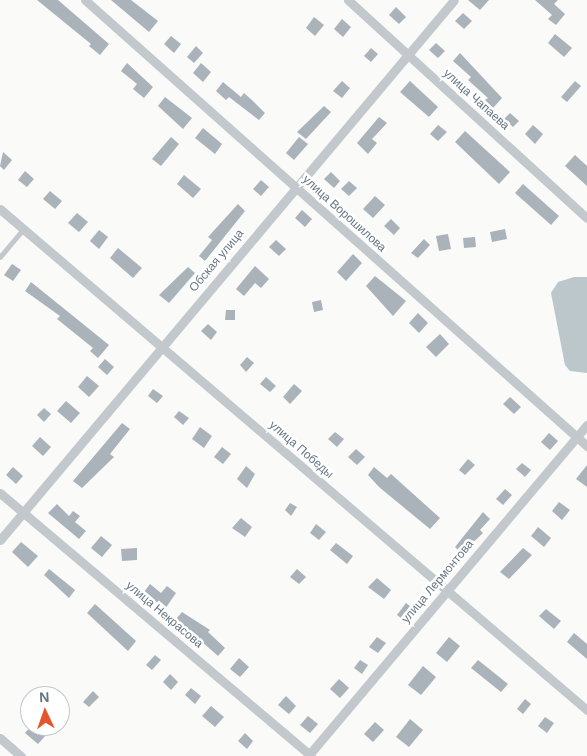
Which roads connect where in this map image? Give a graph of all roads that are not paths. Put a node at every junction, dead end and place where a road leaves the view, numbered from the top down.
1 (85, 0) edge
2 (348, 0) edge
3 (454, 0) edge
4 (408, 55) junction
5 (296, 187) junction
6 (0, 209) edge
7 (587, 218) edge
8 (24, 229) junction
9 (0, 257) edge
10 (162, 347) junction
11 (587, 425) edge
12 (577, 437) junction
13 (587, 446) edge
14 (0, 493) edge
15 (23, 513) junction
16 (0, 540) edge
17 (447, 591) junction
18 (587, 710) edge
19 (0, 738) edge
20 (310, 755) edge
21 (21, 756) edge

1 - 5 street, улица Ворошилова
2 - 4 street, улица Чапаева
3 - 4 street, Обская улица
4 - 5 street, Обская улица
4 - 7 street, улица Чапаева
5 - 10 street, Обская улица
5 - 12 street, улица Ворошилова
6 - 8 street, улица Победы
8 - 9 lane
8 - 10 street, улица Победы
10 - 15 street, Обская улица
10 - 17 street, улица Победы
11 - 12 street, улица Лермонтова
12 - 13 street, улица Ворошилова
12 - 17 street, улица Лермонтова
14 - 15 street, улица Некрасова
15 - 16 street, Обская улица
15 - 20 street, улица Некрасова
17 - 18 street, улица Победы
17 - 20 street, улица Лермонтова
19 - 21 street

